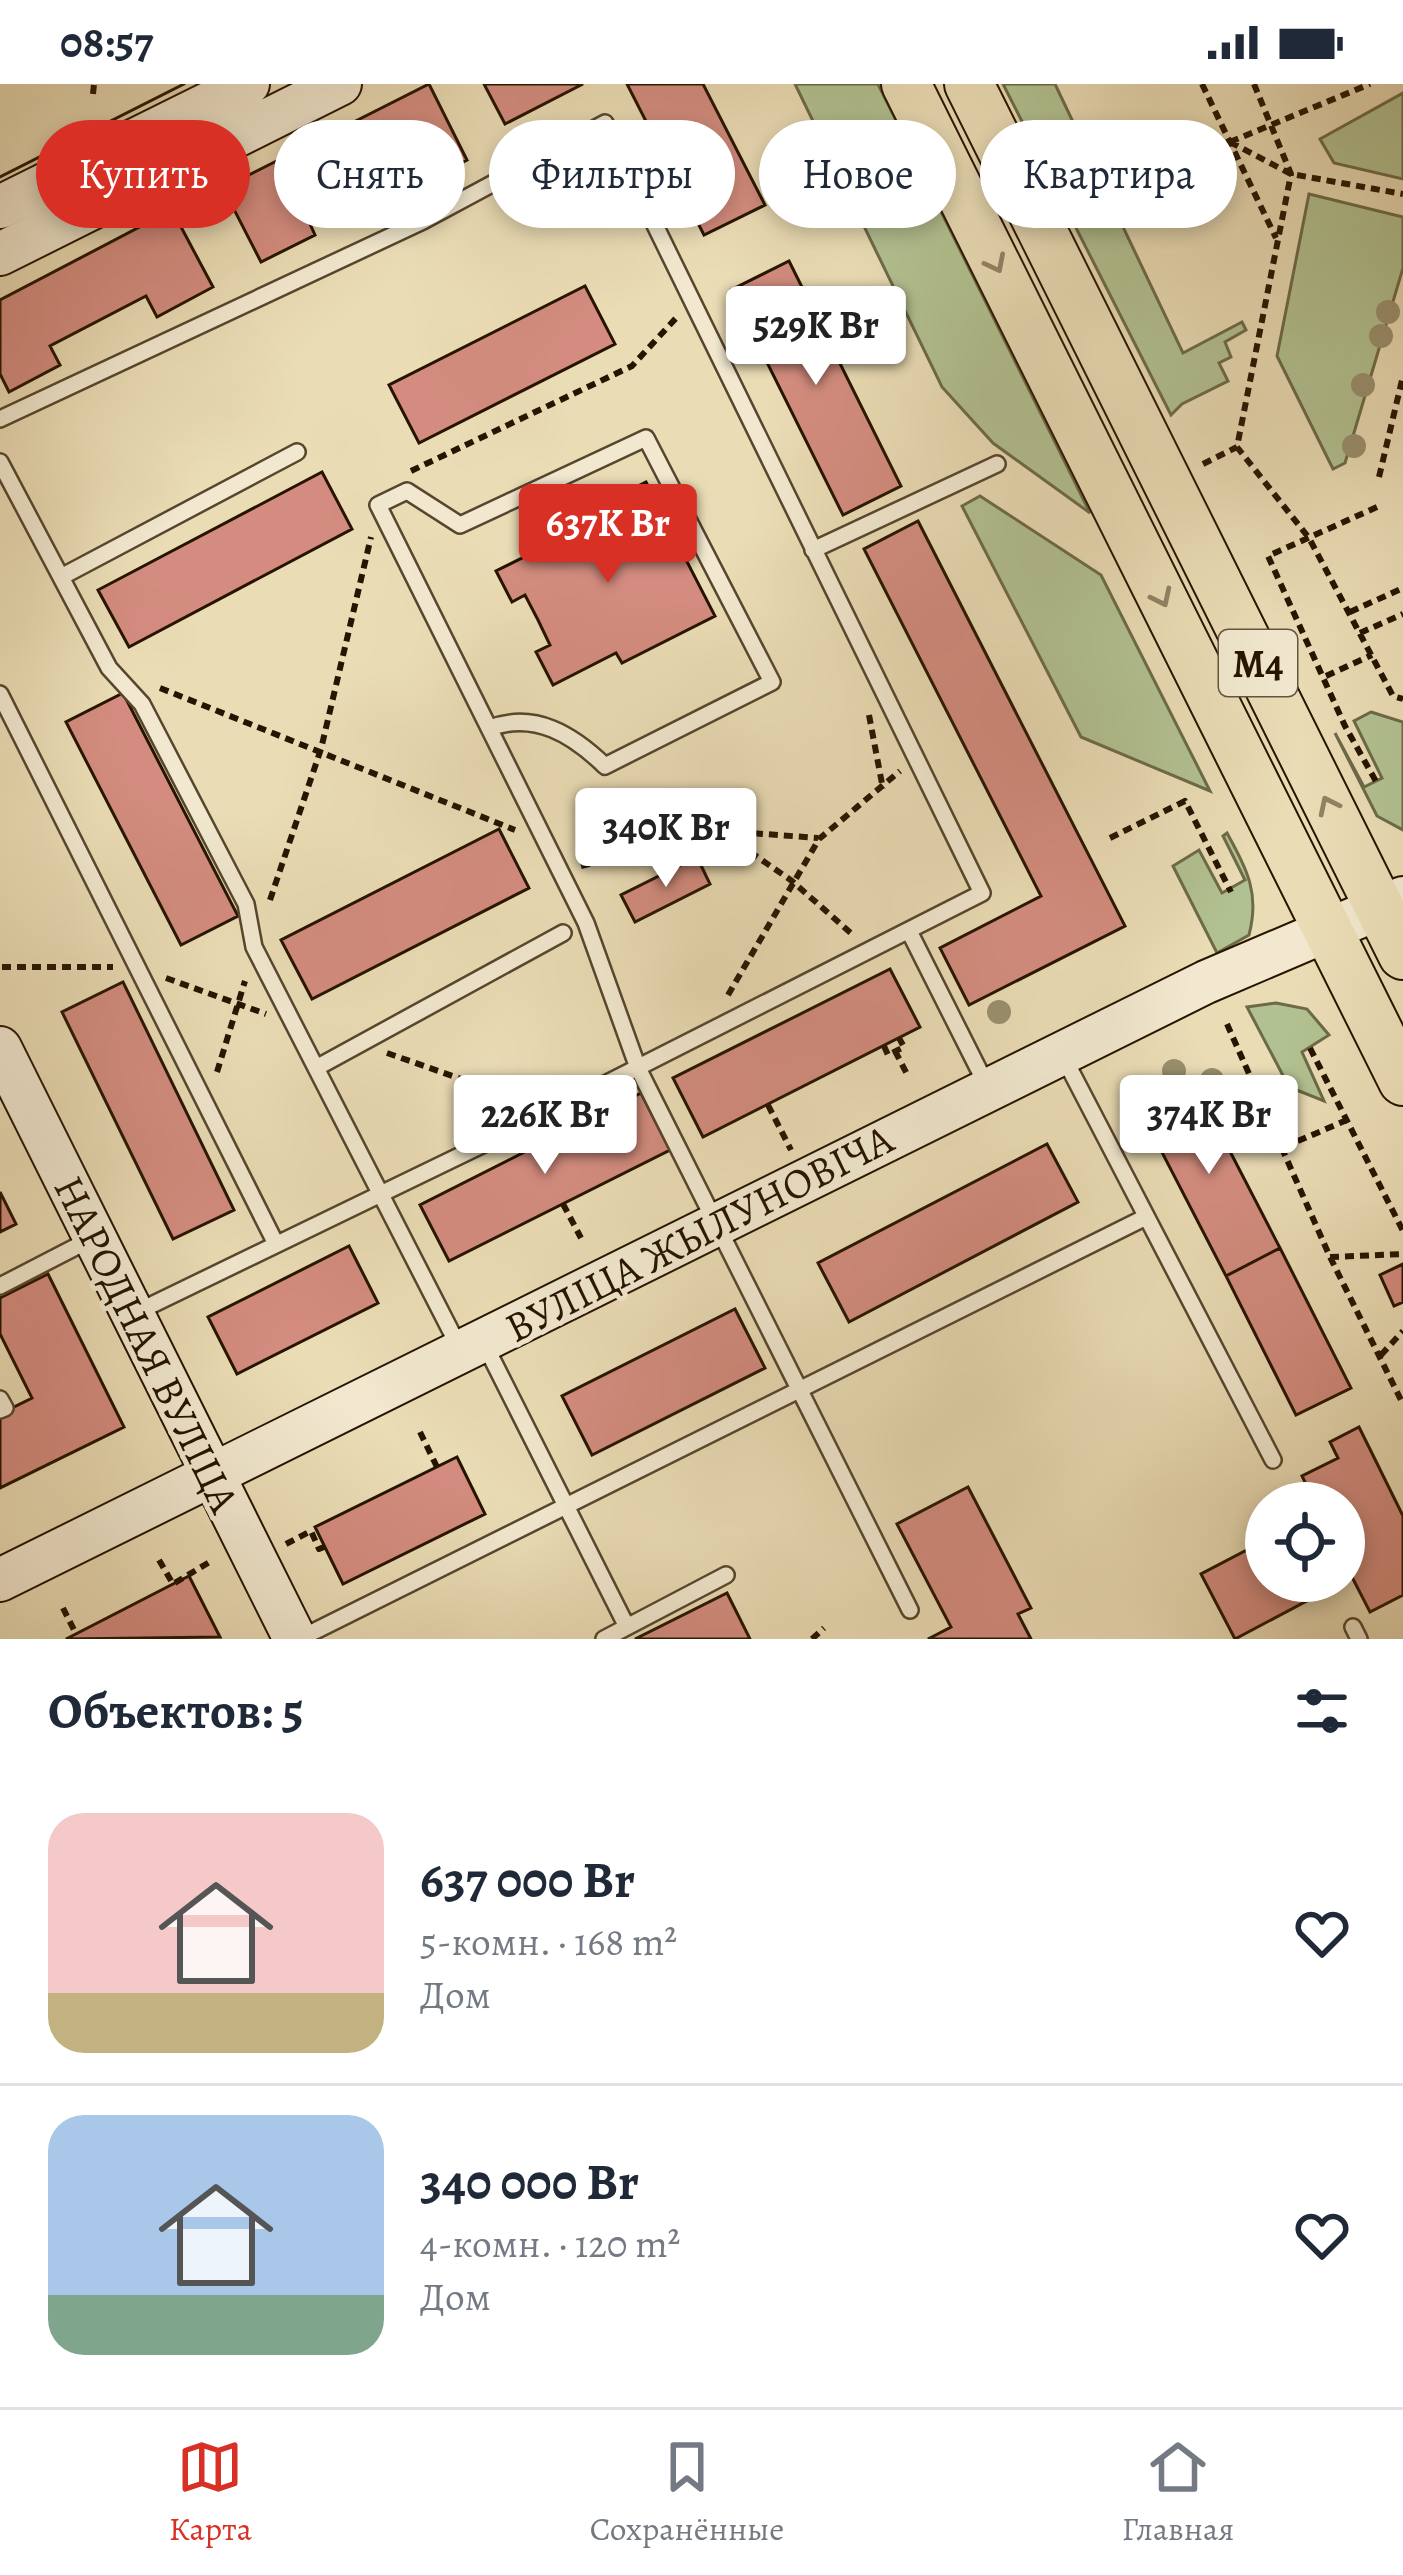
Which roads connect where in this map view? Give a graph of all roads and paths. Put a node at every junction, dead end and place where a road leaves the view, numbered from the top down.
1 (94, 84) edge
2 (248, 84) edge
3 (340, 84) edge
4 (907, 84) edge
5 (969, 84) edge
6 (1202, 84) edge
7 (1254, 84) edge
8 (1370, 84) edge
9 (93, 94) dead end
10 (1219, 120) edge
11 (1272, 124) junction
12 (1237, 139) edge
13 (1237, 146) edge
14 (1237, 157) edge
15 (1291, 174) junction
16 (1403, 194) edge
17 (0, 207) edge
18 (1278, 242) junction
19 (0, 254) edge
20 (692, 301) junction
21 (1403, 376) edge
22 (0, 419) edge
23 (297, 452) dead end
24 (0, 462) edge
25 (997, 464) dead end
26 (1379, 477) dead end
27 (378, 505) junction
28 (1377, 507) dead end
29 (1309, 538) junction
30 (813, 550) junction
31 (62, 577) junction
32 (1403, 588) edge
33 (1350, 612) junction
34 (1403, 614) edge
35 (1360, 634) junction
36 (1372, 655) junction
37 (109, 668) junction
38 (1326, 676) junction
39 (0, 694) edge
40 (1403, 699) edge
41 (490, 728) junction
42 (321, 749) junction
43 (915, 757) junction
44 (1378, 785) dead end
45 (720, 831) junction
46 (819, 838) junction
47 (1110, 838) dead end
48 (546, 843) junction
49 (560, 872) junction
50 (792, 881) junction
51 (1231, 892) dead end
52 (1392, 904) edge
53 (563, 933) dead end
54 (910, 933) junction
55 (1328, 933) junction
56 (254, 947) junction
57 (873, 952) junction
58 (1403, 955) edge
59 (1227, 1024) dead end
60 (705, 1035) junction
61 (899, 1038) dead end
62 (884, 1046) dead end
63 (0, 1048) edge
64 (1310, 1048) dead end
65 (895, 1052) junction
66 (1062, 1053) junction
67 (316, 1068) junction
68 (638, 1068) junction
69 (908, 1074) dead end
70 (1403, 1081) edge
71 (988, 1088) junction
72 (207, 1100) junction
73 (768, 1105) dead end
74 (1347, 1120) junction
75 (784, 1136) dead end
76 (1284, 1148) junction
77 (383, 1191) junction
78 (563, 1204) dead end
79 (1144, 1218) junction
80 (717, 1224) junction
81 (1403, 1231) edge
82 (94, 1237) junction
83 (580, 1238) dead end
84 (276, 1244) junction
85 (1403, 1254) edge
86 (1330, 1257) junction
87 (0, 1286) edge
88 (132, 1314) junction
89 (1403, 1331) edge
90 (472, 1346) junction
91 (1379, 1356) junction
92 (803, 1388) junction
93 (0, 1399) edge
94 (1403, 1404) edge
95 (0, 1410) edge
96 (420, 1432) dead end
97 (1273, 1460) dead end
98 (437, 1467) dead end
99 (212, 1475) junction
100 (566, 1506) junction
101 (286, 1544) dead end
102 (324, 1546) dead end
103 (159, 1560) dead end
104 (213, 1560) dead end
105 (726, 1575) dead end
106 (0, 1580) edge
107 (63, 1608) dead end
108 (910, 1610) dead end
109 (627, 1627) junction
110 (824, 1628) dead end
111 (76, 1634) dead end
112 (297, 1639) edge
113 (604, 1639) edge
114 (812, 1639) edge

1 - 9 path
2 - 17 main road
3 - 19 main road
4 -> 55 main road, М4
52 -> 5 main road, М4
6 - 10 path
7 - 11 path
8 - 11 path
11 - 12 path
11 - 15 path
13 - 15 path
14 - 18 path
15 - 16 path
15 - 18 path
18 - 29 path
20 - 22 lane
20 - 27 path
20 - 30 lane
21 - 26 path
23 - 31 lane
24 - 31 lane
25 - 30 lane
27 - 41 lane
27 - 41 lane
27 - 42 path
28 - 29 path
29 - 33 path
29 - 38 path
30 - 43 lane
31 - 37 lane
32 - 33 path
33 - 35 path
34 - 35 path
35 - 36 path
36 - 38 path
36 - 40 path
37 - 42 path
37 - 56 lane
38 - 44 path
39 - 72 lane
41 - 48 lane
42 - 48 path
42 - 56 path
43 - 46 path
43 - 54 lane
45 - 46 path
45 - 49 path
45 - 50 path
46 - 50 path
47 - 51 path
48 - 49 lane
49 - 68 lane
50 - 57 path
50 - 60 path
52 - 55 main road, ВУЛІЦА ЖЫЛУНОВІЧА
52 - 58 main road, М4
53 - 67 lane
54 - 57 lane
54 - 71 lane
55 - 66 main road, ВУЛІЦА ЖЫЛУНОВІЧА
55 - 70 main road, М4
56 - 67 lane
56 - 72 path
57 - 60 lane
59 - 76 path
60 - 68 lane
61 - 65 path
62 - 65 path
63 - 82 main road, НАРОДНАЯ ВУЛІЦА
64 - 74 path
65 - 69 path
66 - 71 main road, ВУЛІЦА ЖЫЛУНОВІЧА
66 - 79 lane
67 - 77 lane
68 - 77 lane
68 - 80 lane
71 - 80 main road, ВУЛІЦА ЖЫЛУНОВІЧА
72 - 84 lane
73 - 75 path
74 - 76 path
74 - 81 path
76 - 86 path
77 - 84 lane
77 - 90 lane
78 - 83 path
79 - 92 lane
79 - 97 lane
80 - 90 main road, ВУЛІЦА ЖЫЛУНОВІЧА
80 - 92 lane
82 - 87 lane
82 - 88 main road, НАРОДНАЯ ВУЛІЦА
84 - 88 lane
85 - 86 path
86 - 91 path
88 - 99 main road, НАРОДНАЯ ВУЛІЦА
89 - 91 path
90 - 99 main road, ВУЛІЦА ЖЫЛУНОВІЧА
90 - 100 lane
91 - 94 path
92 - 100 lane
92 - 108 lane
93 - 95 lane
96 - 98 path
99 - 106 main road, ВУЛІЦА ЖЫЛУНОВІЧА
99 - 112 main road, НАРОДНАЯ ВУЛІЦА
100 - 109 lane
100 - 112 lane
101 - 102 path
103 - 104 path
105 - 109 lane
107 - 111 path
109 - 113 lane
110 - 114 path

